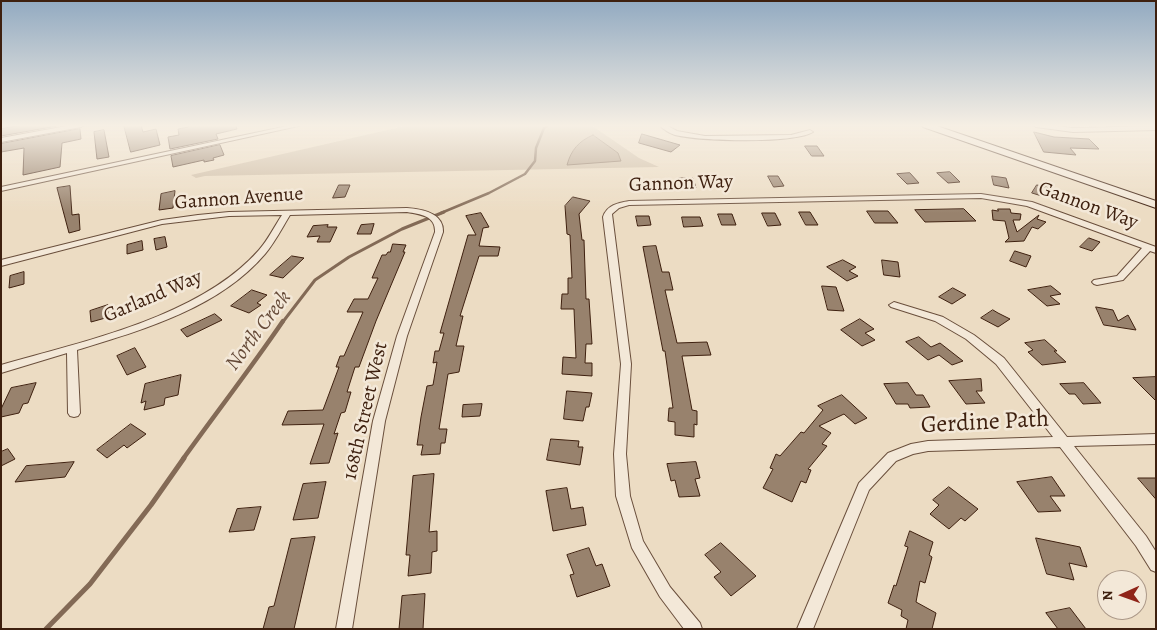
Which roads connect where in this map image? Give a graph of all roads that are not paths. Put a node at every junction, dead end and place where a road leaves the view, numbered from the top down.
1 (163, 154) edge
2 (1013, 154) edge
3 (1015, 154) edge
4 (1, 189) edge
5 (1156, 198) edge
6 (1156, 205) edge
7 (287, 213) junction
8 (425, 213) joint
9 (1152, 249) edge
10 (1, 263) edge
11 (1097, 282) dead end
12 (894, 305) dead end
13 (72, 348) junction
14 (1, 369) edge
15 (74, 413) dead end
16 (1156, 439) edge
17 (1065, 441) junction
18 (1156, 564) edge
19 (344, 629) edge
20 (694, 629) edge
21 (805, 629) edge

1 - 4 street
2 - 6 street
3 - 5 street
7 - 8 street, Gannon Avenue
7 - 10 street, Gannon Avenue
7 - 13 street, Garland Way
8 - 19 street, 168th Street West
9 - 11 street
9 - 20 street, Gannon Way
12 - 17 street
13 - 14 street, Garland Way
13 - 15 street
16 - 17 street, Gerdine Path
17 - 18 street
17 - 21 street, Gerdine Path

